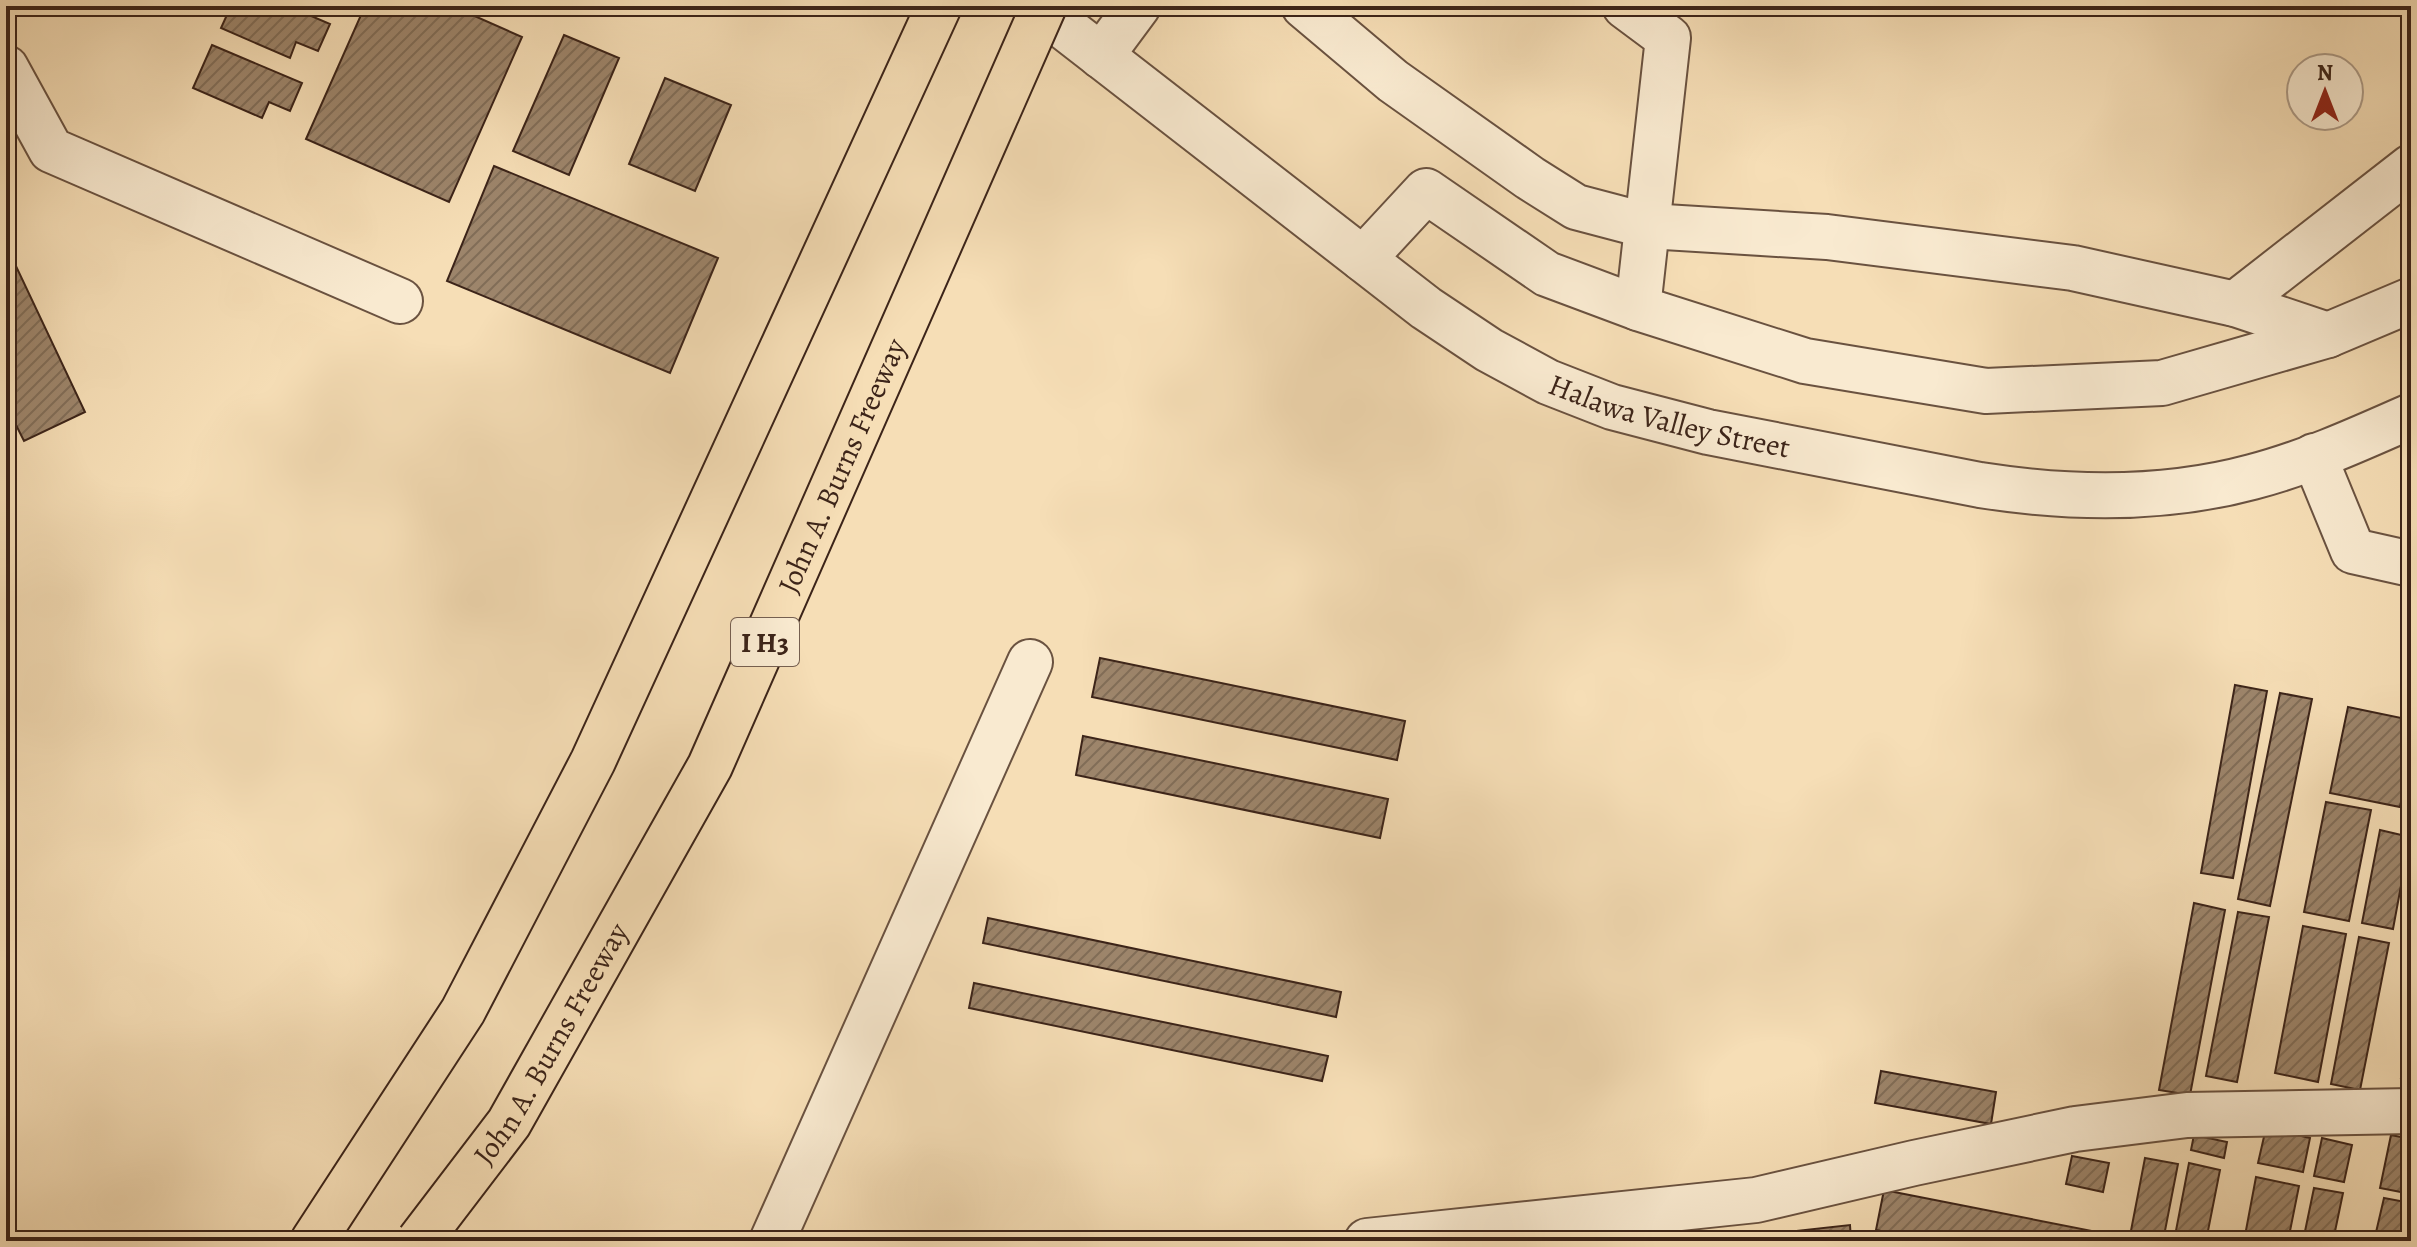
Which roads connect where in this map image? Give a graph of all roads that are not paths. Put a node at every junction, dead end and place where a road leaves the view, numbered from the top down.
1 (939, 6) edge
2 (1037, 6) edge
3 (1044, 6) edge
4 (1138, 6) edge
5 (1304, 6) edge
6 (1625, 6) edge
7 (1101, 56) junction
8 (6, 68) edge
9 (2411, 167) edge
10 (1648, 226) junction
11 (1363, 259) junction
12 (2411, 300) edge
13 (400, 301) dead end
14 (2235, 304) junction
15 (1638, 308) junction
16 (2328, 335) junction
17 (2411, 416) edge
18 (2314, 456) junction
19 (2411, 564) edge
20 (1030, 662) dead end
21 (2411, 1111) edge
22 (313, 1241) edge
23 (419, 1241) edge
24 (772, 1241) edge
25 (1367, 1241) edge

1 - 22 highway
2 - 7 street, Halawa Valley Street
3 - 23 highway, John A. Burns Freeway / I H3, bridge
4 - 7 street
5 - 10 street
6 - 10 street
7 - 11 street, Halawa Valley Street
8 - 13 street
9 - 14 street
10 - 14 street
10 - 15 street
11 - 15 street
11 - 18 street, Halawa Valley Street
12 - 16 street
14 - 16 street
15 - 16 street
17 - 18 street, Halawa Valley Street
18 - 19 street
20 - 24 street
21 - 25 street

